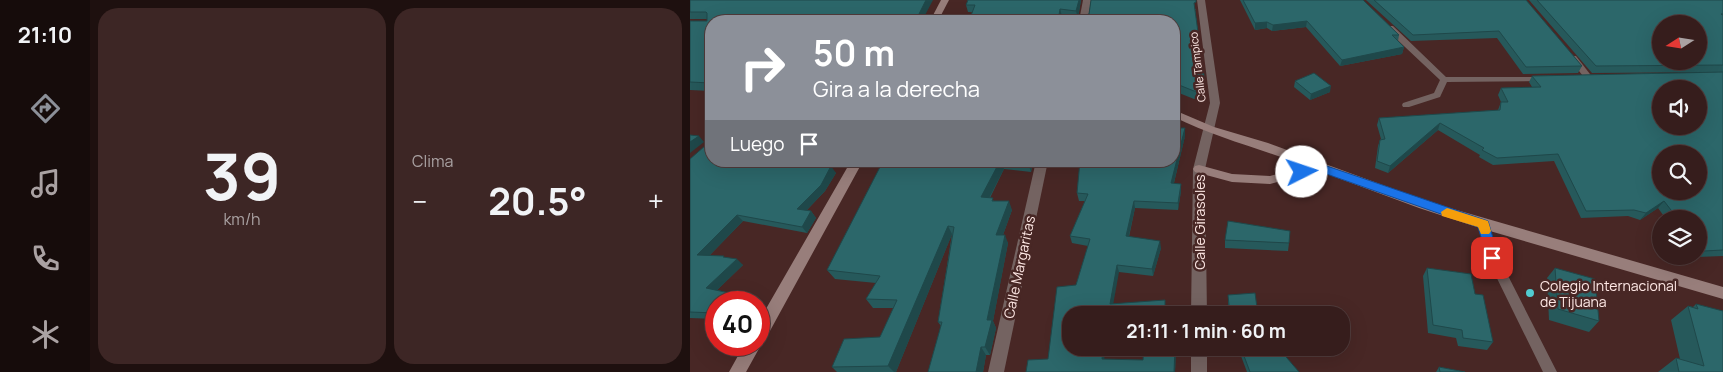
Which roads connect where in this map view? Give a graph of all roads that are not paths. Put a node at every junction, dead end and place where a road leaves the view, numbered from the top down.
1 (945, 0) edge
2 (1087, 0) edge
3 (1201, 0) edge
4 (937, 15) edge
5 (1085, 15) edge
6 (1381, 20) edge
7 (1565, 50) edge
8 (1551, 78) edge
9 (1580, 78) edge
10 (1589, 78) junction
11 (1599, 78) edge
12 (1444, 80) junction
13 (1406, 105) dead end
14 (1180, 116) edge
15 (1210, 130) junction
16 (854, 167) edge
17 (1041, 167) edge
18 (1318, 167) junction
19 (1200, 169) junction
20 (1483, 224) junction
21 (1723, 293) edge
22 (1199, 306) edge
23 (770, 315) edge
24 (747, 356) edge
25 (1199, 356) edge
26 (738, 372) edge
27 (996, 372) edge
28 (1199, 372) edge
29 (1550, 372) edge

1 - 4 street
2 - 5 street
3 - 15 street, Calle Tampico
6 - 12 lane
7 - 10 lane
8 - 12 lane
9 - 10 lane
10 - 11 lane
12 - 13 lane
14 - 15 street
15 - 18 street
15 - 19 street, Calle Girasoles
16 - 23 street
17 - 27 street, Calle Margaritas
18 - 19 street
18 - 20 street
19 - 22 street, Calle Girasoles
20 - 21 street
20 - 29 lane
24 - 26 street
25 - 28 street

